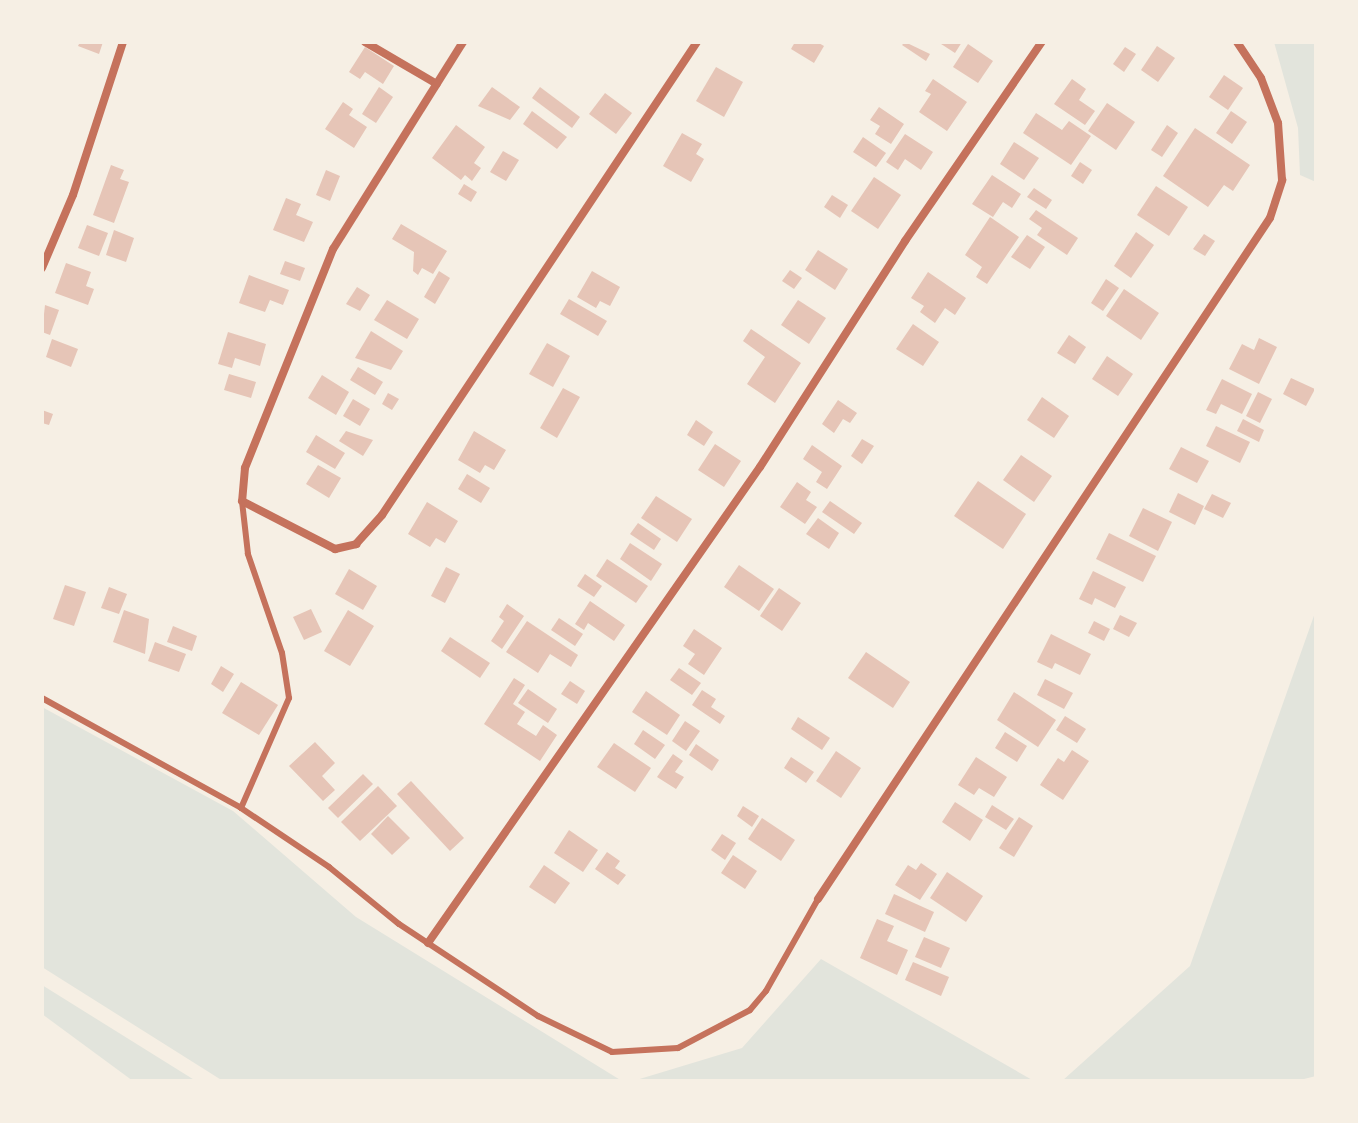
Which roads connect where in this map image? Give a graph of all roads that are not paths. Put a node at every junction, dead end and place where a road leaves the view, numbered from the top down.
1 (123, 42) edge
2 (365, 42) edge
3 (463, 42) edge
4 (697, 42) edge
5 (1042, 42) edge
6 (1237, 42) edge
7 (437, 84) junction
8 (42, 268) edge
9 (242, 501) junction
10 (42, 698) edge
11 (241, 808) junction
12 (818, 899) joint
13 (428, 943) junction

1 - 8 street
2 - 7 street
3 - 7 street
4 - 9 street
5 - 13 street
6 - 12 street
7 - 9 street
9 - 11 lane
10 - 11 lane
11 - 13 lane
12 - 13 lane

